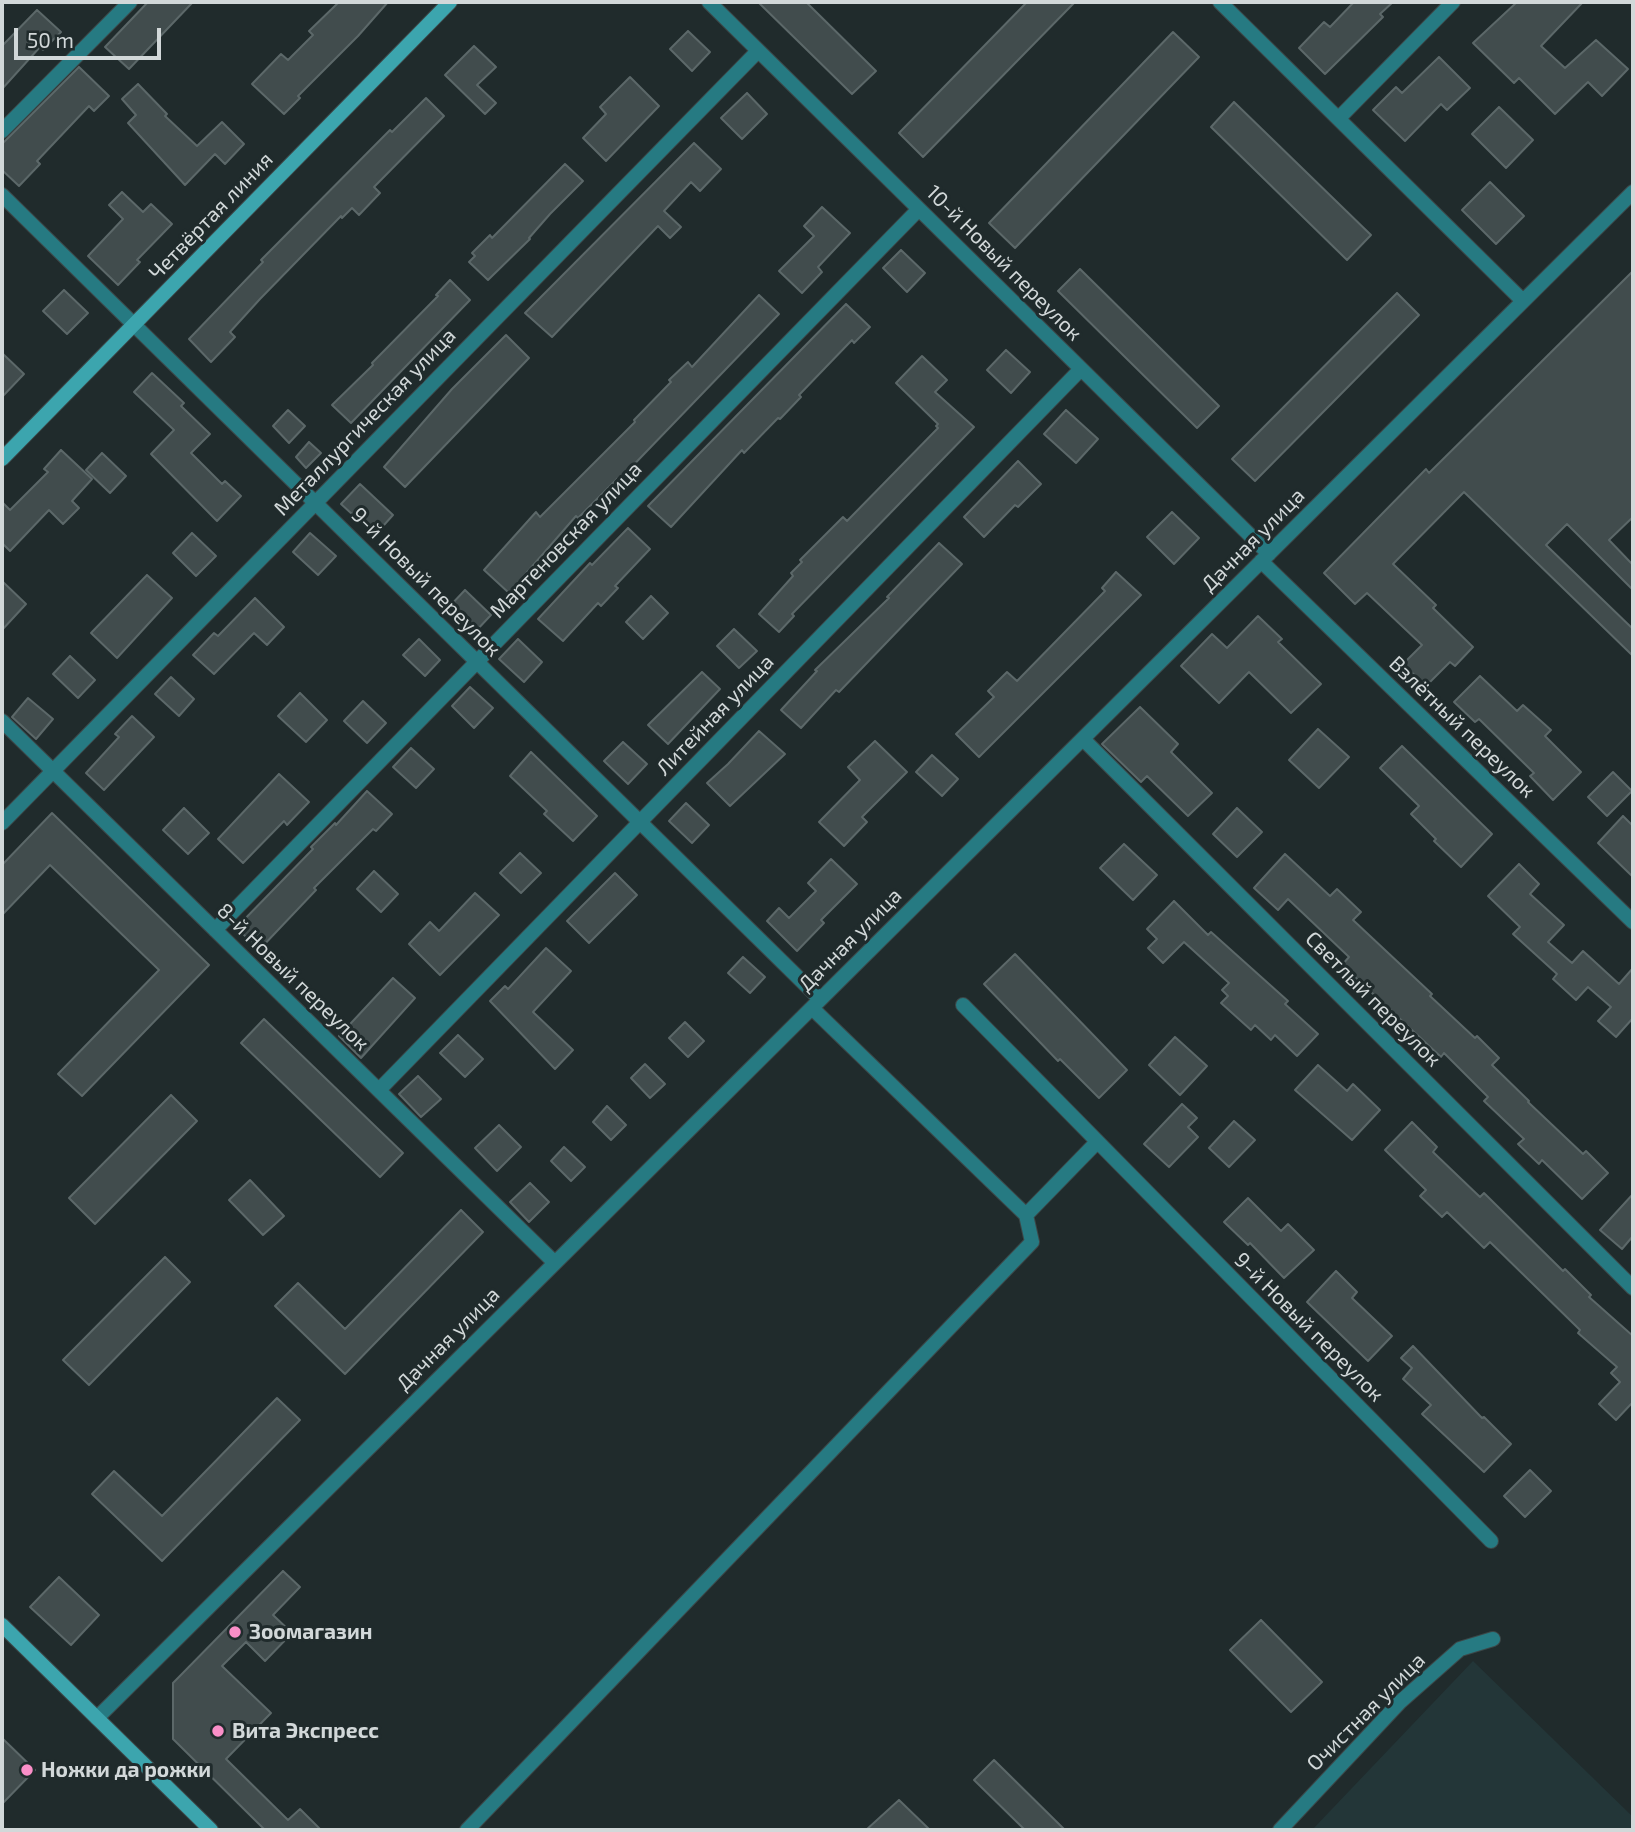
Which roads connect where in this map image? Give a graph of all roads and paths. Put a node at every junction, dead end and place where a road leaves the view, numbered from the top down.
1 (130, 2) edge
2 (450, 2) edge
3 (709, 2) edge
4 (1220, 2) edge
5 (1453, 2) edge
6 (758, 51) junction
7 (1339, 118) junction
8 (2, 131) edge
9 (1633, 192) edge
10 (2, 195) edge
11 (919, 209) junction
12 (1523, 301) junction
13 (134, 324) junction
14 (1082, 369) junction
15 (2, 459) edge
16 (316, 503) junction
17 (1265, 558) junction
18 (477, 661) junction
19 (2, 721) edge
20 (1083, 738) junction
21 (53, 771) junction
22 (640, 822) junction
23 (2, 823) edge
24 (1633, 922) edge
25 (215, 930) junction
26 (816, 1004) junction
27 (962, 1005) dead end
28 (379, 1090) junction
29 (1097, 1142) junction
30 (1026, 1215) junction
31 (555, 1263) junction
32 (1633, 1289) edge
33 (1491, 1541) dead end
34 (2, 1625) edge
35 (1493, 1639) dead end
36 (97, 1718) junction
37 (211, 1830) edge
38 (467, 1830) edge
39 (1280, 1830) edge

1 - 8 street
2 - 13 street, Четвёртая линия
3 - 6 street, 10-й Новый переулок
4 - 7 street
5 - 7 street
6 - 11 street, 10-й Новый переулок
6 - 16 street, Металлургическая улица
7 - 12 street
9 - 12 street, Дачная улица
10 - 13 street, 9-й Новый переулок
11 - 14 street, 10-й Новый переулок
11 - 18 street, Мартеновская улица
12 - 17 street, Дачная улица
13 - 15 street, Четвёртая линия
13 - 16 street, 9-й Новый переулок
14 - 17 street, 10-й Новый переулок
14 - 22 street, Литейная улица
16 - 18 street, 9-й Новый переулок
16 - 21 street, Металлургическая улица
17 - 20 street, Дачная улица
17 - 24 street, Взлётный переулок
18 - 22 street, 9-й Новый переулок
18 - 25 street, Мартеновская улица
19 - 21 street, 8-й Новый переулок
20 - 26 street, Дачная улица
20 - 32 street, Светлый переулок
21 - 23 street, Металлургическая улица
21 - 25 street, 8-й Новый переулок
22 - 26 street, 9-й Новый переулок
22 - 28 street, Литейная улица
25 - 28 street, 8-й Новый переулок
26 - 30 street, 9-й Новый переулок
26 - 31 street, Дачная улица
27 - 29 street, 9-й Новый переулок
28 - 31 street, 8-й Новый переулок
29 - 30 street
29 - 33 street, 9-й Новый переулок
30 - 38 street
31 - 36 street, Дачная улица
34 - 36 street
35 - 39 street, Очистная улица
36 - 37 street

